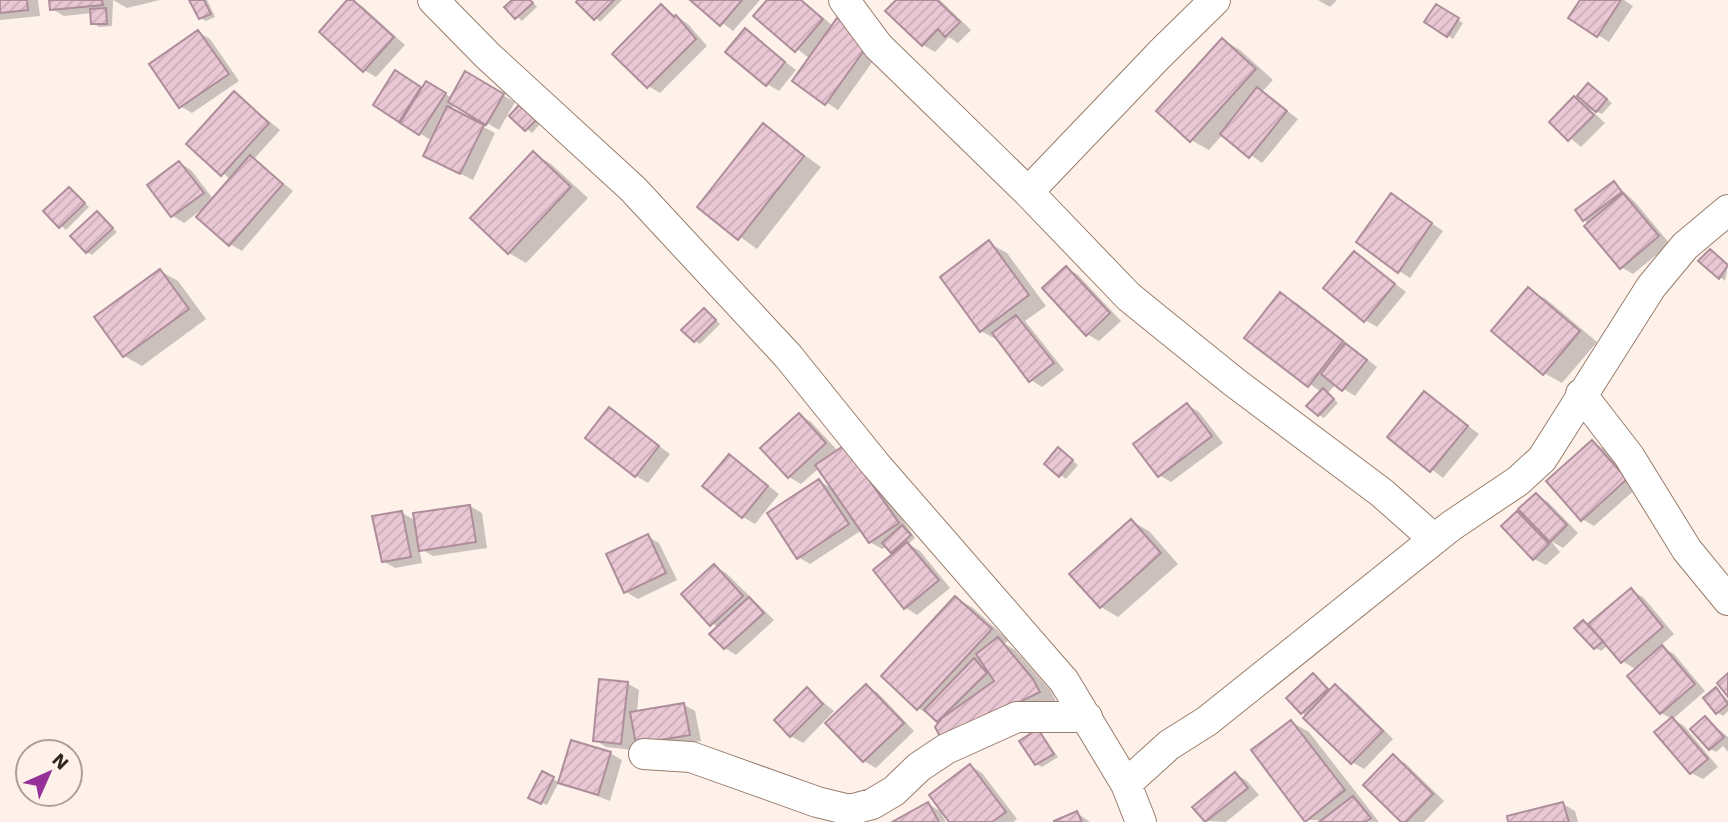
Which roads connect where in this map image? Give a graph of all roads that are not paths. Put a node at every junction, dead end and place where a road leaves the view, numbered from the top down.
1 (433, 0) edge
2 (844, 0) edge
3 (1215, 0) edge
4 (1028, 192) junction
5 (1728, 210) edge
6 (1581, 394) junction
7 (1434, 539) junction
8 (1728, 600) edge
9 (1087, 717) junction
10 (644, 754) dead end
11 (1126, 784) junction
12 (1141, 822) edge

1 - 9 street
2 - 4 street
3 - 4 street
4 - 7 street
5 - 6 street
6 - 7 street
6 - 8 street
7 - 11 street
9 - 10 street
9 - 11 street
11 - 12 street

